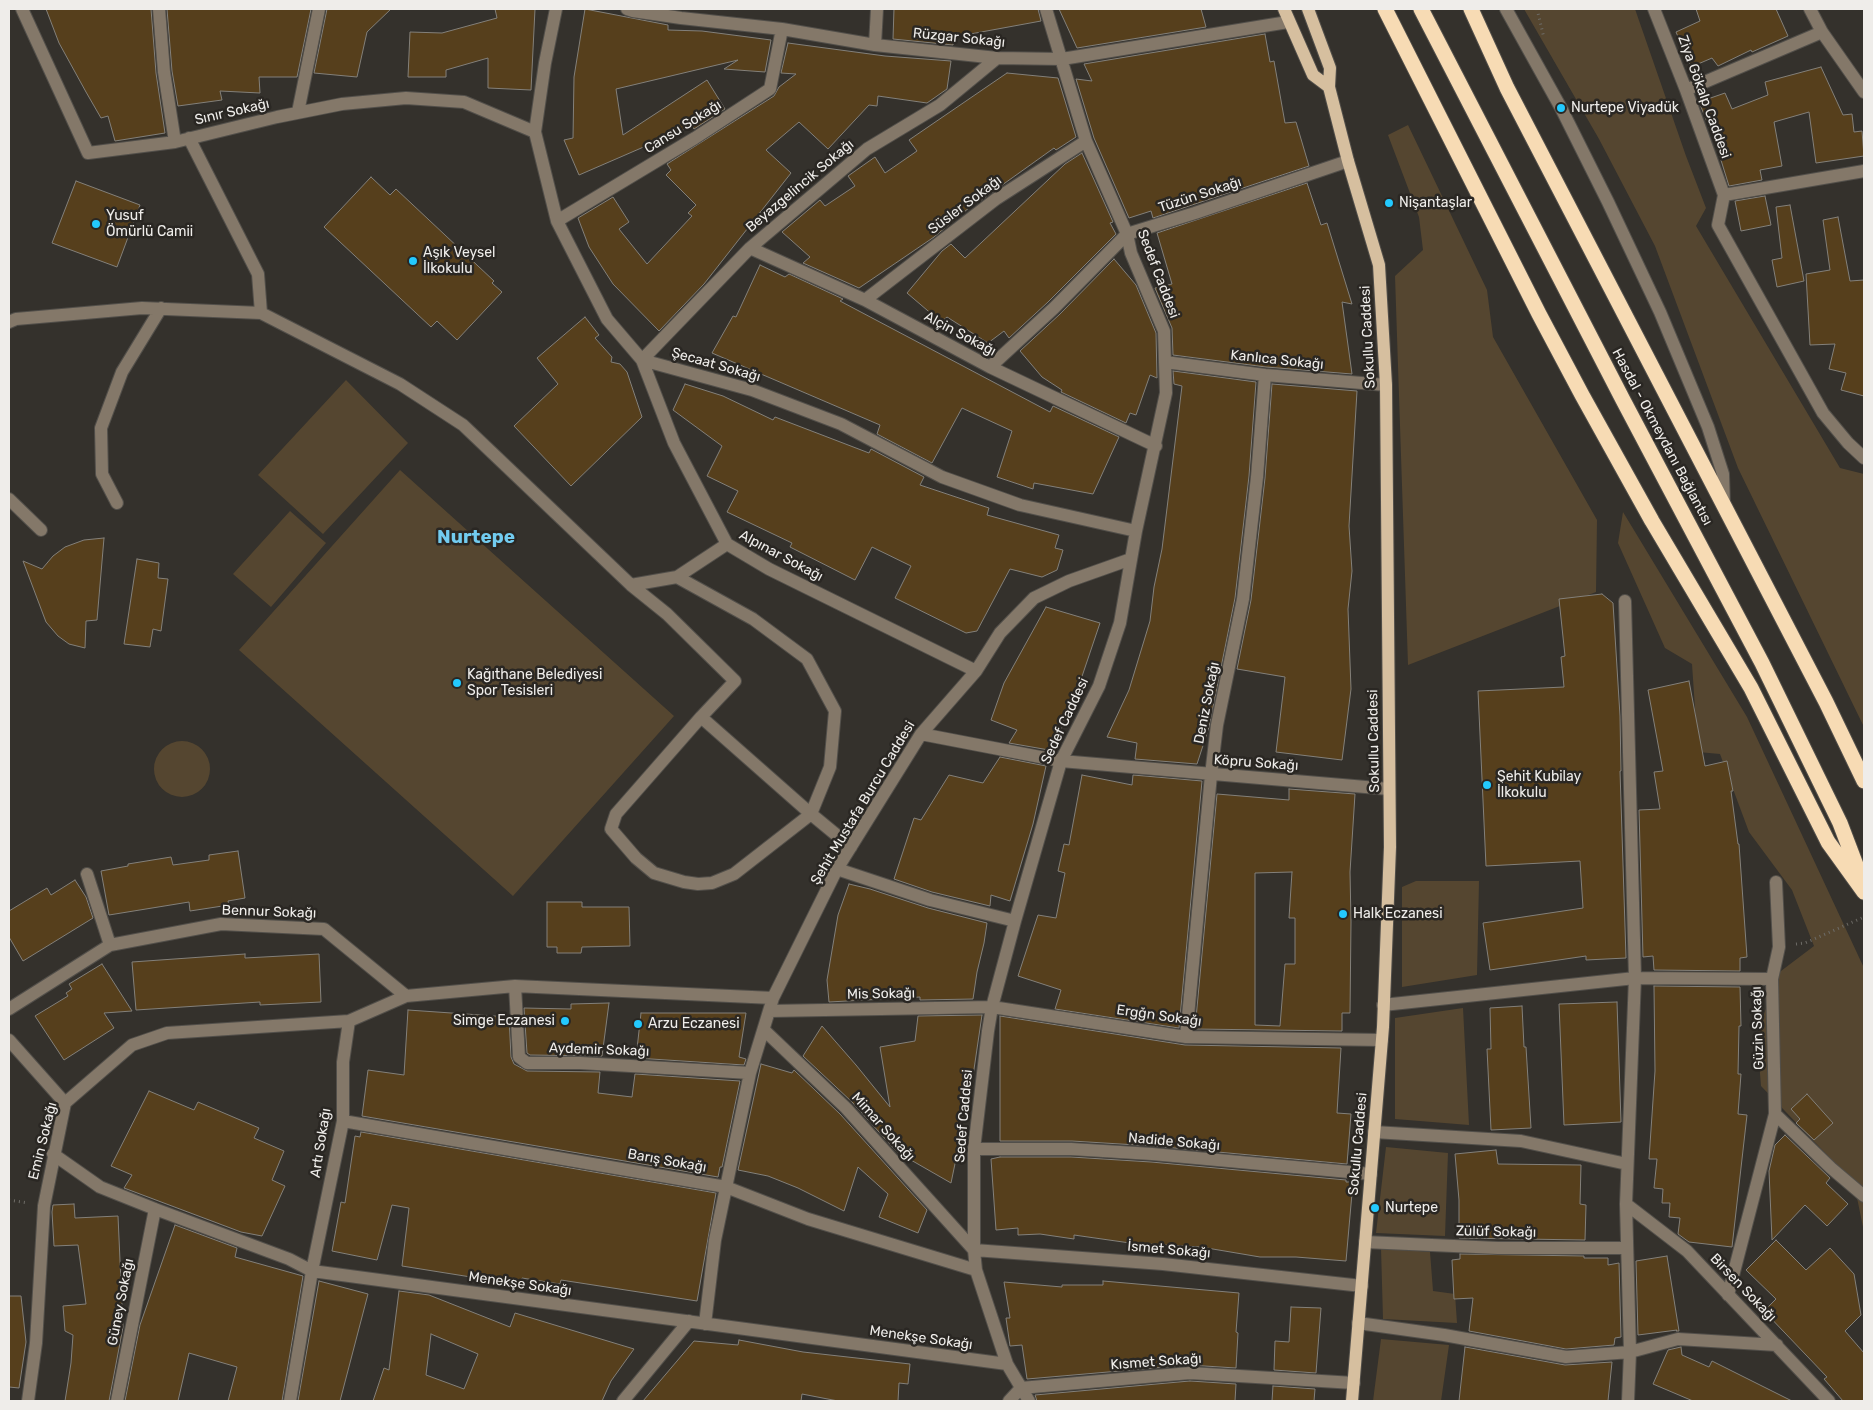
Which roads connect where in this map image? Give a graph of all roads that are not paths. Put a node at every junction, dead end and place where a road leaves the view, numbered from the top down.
1 (22, 9) edge
2 (158, 9) edge
3 (319, 9) edge
4 (556, 9) edge
5 (627, 9) edge
6 (723, 9) edge
7 (877, 9) edge
8 (1046, 9) edge
9 (1284, 9) edge
10 (1308, 9) edge
11 (1384, 9) edge
12 (1421, 9) edge
13 (1471, 9) edge
14 (1506, 9) edge
15 (1654, 9) edge
16 (1810, 9) edge
17 (723, 22) junction
18 (1288, 22) junction
19 (782, 29) junction
20 (1822, 32) junction
21 (875, 45) junction
22 (997, 58) junction
23 (1062, 59) junction
24 (1329, 87) junction
25 (1686, 90) junction
26 (1864, 92) edge
27 (298, 112) junction
28 (536, 132) junction
29 (189, 138) junction
30 (1086, 141) junction
31 (175, 142) junction
32 (1348, 161) junction
33 (1864, 171) edge
34 (1724, 195) junction
35 (557, 221) junction
36 (1127, 234) junction
37 (750, 248) junction
38 (865, 300) junction
39 (160, 308) junction
40 (262, 313) junction
41 (9, 322) edge
42 (642, 360) junction
43 (1165, 362) junction
44 (990, 367) junction
45 (1265, 375) junction
46 (1386, 385) junction
47 (1156, 446) junction
48 (1864, 458) edge
49 (9, 499) edge
50 (117, 503) dead end
51 (1724, 507) junction
52 (41, 530) dead end
53 (1136, 531) junction
54 (727, 544) junction
55 (1131, 559) junction
56 (677, 577) junction
57 (631, 585) junction
58 (1625, 601) dead end
59 (976, 670) junction
60 (700, 717) junction
61 (921, 734) junction
62 (1061, 761) junction
63 (1210, 775) junction
64 (1864, 781) edge
65 (1390, 789) junction
66 (811, 814) junction
67 (851, 847) junction
68 (837, 869) junction
69 (87, 874) dead end
70 (1776, 882) dead end
71 (1864, 886) edge
72 (1864, 892) edge
73 (1015, 921) junction
74 (110, 945) junction
75 (1635, 978) junction
76 (1772, 979) junction
77 (515, 986) junction
78 (406, 996) junction
79 (773, 998) junction
80 (1383, 1005) junction
81 (992, 1007) junction
82 (9, 1009) edge
83 (769, 1011) junction
84 (349, 1021) junction
85 (764, 1030) junction
86 (1186, 1037) junction
87 (9, 1040) edge
88 (1382, 1040) junction
89 (750, 1073) junction
90 (65, 1103) junction
91 (1775, 1114) junction
92 (343, 1121) junction
93 (1374, 1132) junction
94 (974, 1149) junction
95 (53, 1154) junction
96 (1627, 1164) junction
97 (1371, 1174) junction
98 (726, 1187) junction
99 (1864, 1196) edge
100 (1626, 1204) junction
101 (154, 1209) junction
102 (1365, 1242) junction
103 (1627, 1248) junction
104 (974, 1250) junction
105 (976, 1270) junction
106 (312, 1271) junction
107 (1362, 1286) junction
108 (1728, 1295) junction
109 (689, 1322) junction
110 (1358, 1323) junction
111 (705, 1324) junction
112 (1777, 1345) junction
113 (1630, 1352) junction
114 (1006, 1364) junction
115 (1354, 1383) junction
116 (1021, 1388) junction
117 (294, 1400) edge
118 (28, 1401) edge
119 (117, 1401) edge
120 (623, 1401) edge
121 (1010, 1401) edge
122 (1029, 1401) edge
123 (1352, 1401) edge
124 (1628, 1401) edge
125 (1829, 1401) edge

1 - 31 street, Sınır Sokağı
2 - 31 street
3 - 27 street
4 - 28 street
5 - 17 street, Rüzgar Sokağı
6 - 17 street
7 - 21 street
8 - 23 street, Sedef Caddesi
9 - 18 main road
10 - 24 main road, Sokullu Caddesi
11 - 72 highway
12 - 71 highway, Hasdal - Okmeydanı Bağlantısı
13 - 51 highway, Hasdal - Okmeydanı Bağlantısı
14 - 51 street
15 - 25 street, Ziya Gökalp Caddesi
16 - 20 street
17 - 19 street, Rüzgar Sokağı
18 - 23 street, Rüzgar Sokağı
18 - 24 main road
19 - 21 street, Rüzgar Sokağı
19 - 35 street, Cansu Sokağı
20 - 25 street
20 - 26 street
21 - 22 street, Rüzgar Sokağı
22 - 23 street, Rüzgar Sokağı
22 - 37 street, Beyazgelincik Sokağı
23 - 30 street, Sedef Caddesi
24 - 32 main road, Sokullu Caddesi
25 - 34 street, Ziya Gökalp Caddesi
27 - 28 street, Sınır Sokağı
27 - 29 street, Sınır Sokağı
28 - 35 street
29 - 31 street, Sınır Sokağı
29 - 40 street
30 - 36 street, Sedef Caddesi
30 - 38 street, Süsler Sokağı
32 - 36 street, Tüzün Sokağı
32 - 46 main road, Sokullu Caddesi
33 - 34 street
34 - 48 street
35 - 42 street
36 - 43 street, Sedef Caddesi
36 - 44 street, Tüzün Sokağı
37 - 38 street, Alçin Sokağı
37 - 42 street, Beyazgelincik Sokağı
38 - 44 street, Alçin Sokağı
39 - 40 street
39 - 41 street
39 - 50 street
40 - 57 street
42 - 53 street, Şecaat Sokağı
42 - 54 street, Alpınar Sokağı
43 - 45 street, Kanlıca Sokağı
43 - 47 street, Sedef Caddesi
44 - 47 street, Alçin Sokağı
45 - 46 street, Kanlıca Sokağı
45 - 63 street, Deniz Sokağı
46 - 65 main road, Sokullu Caddesi
47 - 53 street, Sedef Caddesi
49 - 52 street
51 - 64 highway, Hasdal - Okmeydanı Bağlantısı
53 - 55 street, Sedef Caddesi
54 - 56 street
54 - 59 street, Alpınar Sokağı
55 - 59 street, Şehit Mustafa Burcu Caddesi
55 - 62 street, Sedef Caddesi
56 - 57 street
56 - 66 street
57 - 60 street
58 - 75 street
59 - 61 street, Şehit Mustafa Burcu Caddesi
60 - 66 street
60 - 66 street
61 - 62 street, Köpru Sokağı
61 - 67 street, Şehit Mustafa Burcu Caddesi
62 - 63 street, Köpru Sokağı
62 - 73 street, Sedef Caddesi
63 - 65 street, Köpru Sokağı
63 - 86 street, Deniz Sokağı
65 - 80 main road, Sokullu Caddesi
66 - 67 street
67 - 68 street, Şehit Mustafa Burcu Caddesi
68 - 73 street
68 - 79 street, Şehit Mustafa Burcu Caddesi
69 - 74 street
70 - 76 street, Güzin Sokağı
73 - 81 street, Sedef Caddesi
74 - 78 street, Bennur Sokağı
74 - 82 street, Bennur Sokağı
75 - 76 street
75 - 80 street
75 - 96 street
76 - 91 street, Güzin Sokağı
77 - 78 street
77 - 79 street
77 - 89 street, Aydemir Sokağı
78 - 84 street
79 - 83 street, Şehit Mustafa Burcu Caddesi
80 - 88 main road, Sokullu Caddesi
81 - 83 street, Mis Sokağı
81 - 86 street, Ergğn Sokağı
81 - 94 street, Sedef Caddesi
83 - 85 street, Şehit Mustafa Burcu Caddesi
84 - 90 street, Emin Sokağı
84 - 92 street, Artı Sokağı
85 - 89 street, Şehit Mustafa Burcu Caddesi
85 - 104 street, Mimar Sokağı
86 - 88 street, Ergğn Sokağı
87 - 90 street
88 - 93 main road, Sokullu Caddesi
89 - 98 street, Şehit Mustafa Burcu Caddesi
90 - 95 street, Emin Sokağı
91 - 99 street
91 - 108 street, Güzin Sokağı
92 - 98 street, Barış Sokağı
92 - 106 street, Artı Sokağı
93 - 96 street
93 - 97 main road, Sokullu Caddesi
94 - 97 street, Nadide Sokağı
94 - 104 street, Sedef Caddesi
95 - 101 street, Menekşe Sokağı
95 - 118 street, Emin Sokağı
96 - 100 street
97 - 102 main road, Sokullu Caddesi
98 - 105 street, Barış Sokağı
98 - 111 street, Şehit Mustafa Burcu Caddesi
100 - 103 street
100 - 108 street, Birsen Sokağı
101 - 106 street, Menekşe Sokağı
101 - 119 street, Güney Sokağı
102 - 103 street, Zülüf Sokağı
102 - 107 main road, Sokullu Caddesi
103 - 113 street
104 - 105 street, Sedef Caddesi
104 - 107 street, İsmet Sokağı
105 - 114 street, Sedef Caddesi
106 - 109 street, Menekşe Sokağı
106 - 117 street, Artı Sokağı
107 - 110 main road, Sokullu Caddesi
108 - 112 street, Birsen Sokağı
109 - 111 street, Menekşe Sokağı
109 - 120 street
110 - 113 street
110 - 115 main road, Sokullu Caddesi
111 - 114 street, Menekşe Sokağı
112 - 113 street
112 - 125 street, Birsen Sokağı
113 - 124 street
114 - 116 street, Sedef Caddesi
115 - 116 street, Kısmet Sokağı
115 - 123 main road, Sokullu Caddesi
116 - 121 street
116 - 122 street, Sedef Caddesi

